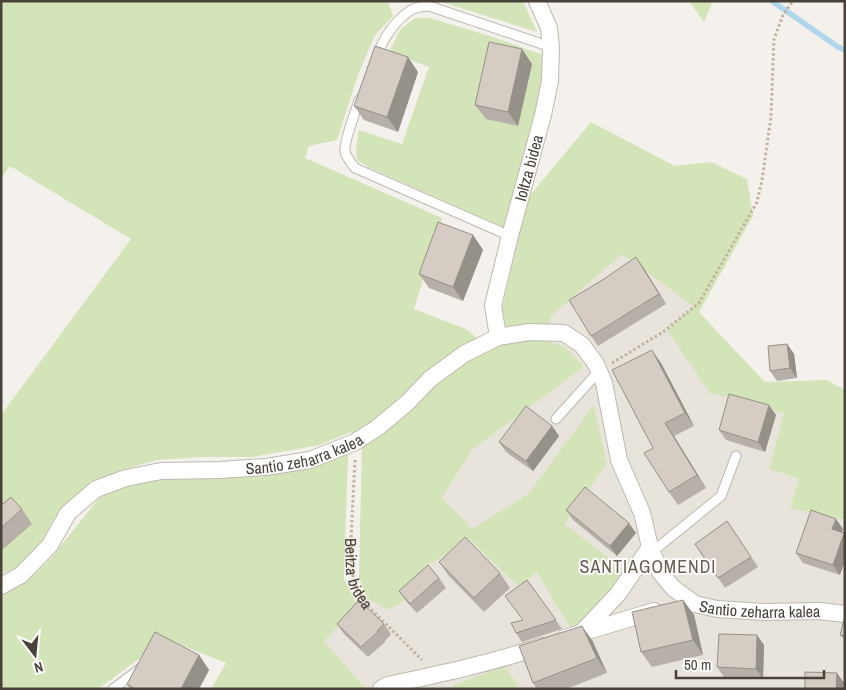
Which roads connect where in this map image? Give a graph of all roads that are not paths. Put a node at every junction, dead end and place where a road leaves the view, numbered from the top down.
1 (537, 1) edge
2 (551, 47) junction
3 (374, 63) edge
4 (359, 100) edge
5 (510, 236) junction
6 (498, 337) junction
7 (599, 371) junction
8 (556, 419) dead end
9 (736, 456) dead end
10 (651, 550) junction
11 (1, 586) edge
12 (695, 604) junction
13 (845, 614) edge
14 (582, 633) junction
15 (141, 668) edge
16 (113, 689) edge
17 (381, 689) edge

1 - 2 street, Ioltza bidea
2 - 3 lane
2 - 5 street, Ioltza bidea
4 - 5 lane
5 - 6 street, Ioltza bidea
6 - 7 street, Santio zeharra kalea
6 - 11 street, Santio zeharra kalea
7 - 8 lane
7 - 10 street, Santio zeharra kalea
9 - 10 lane
10 - 12 street, Santio zeharra kalea
10 - 14 street
12 - 13 street, Santio zeharra kalea
12 - 14 street
14 - 17 street
15 - 16 lane

